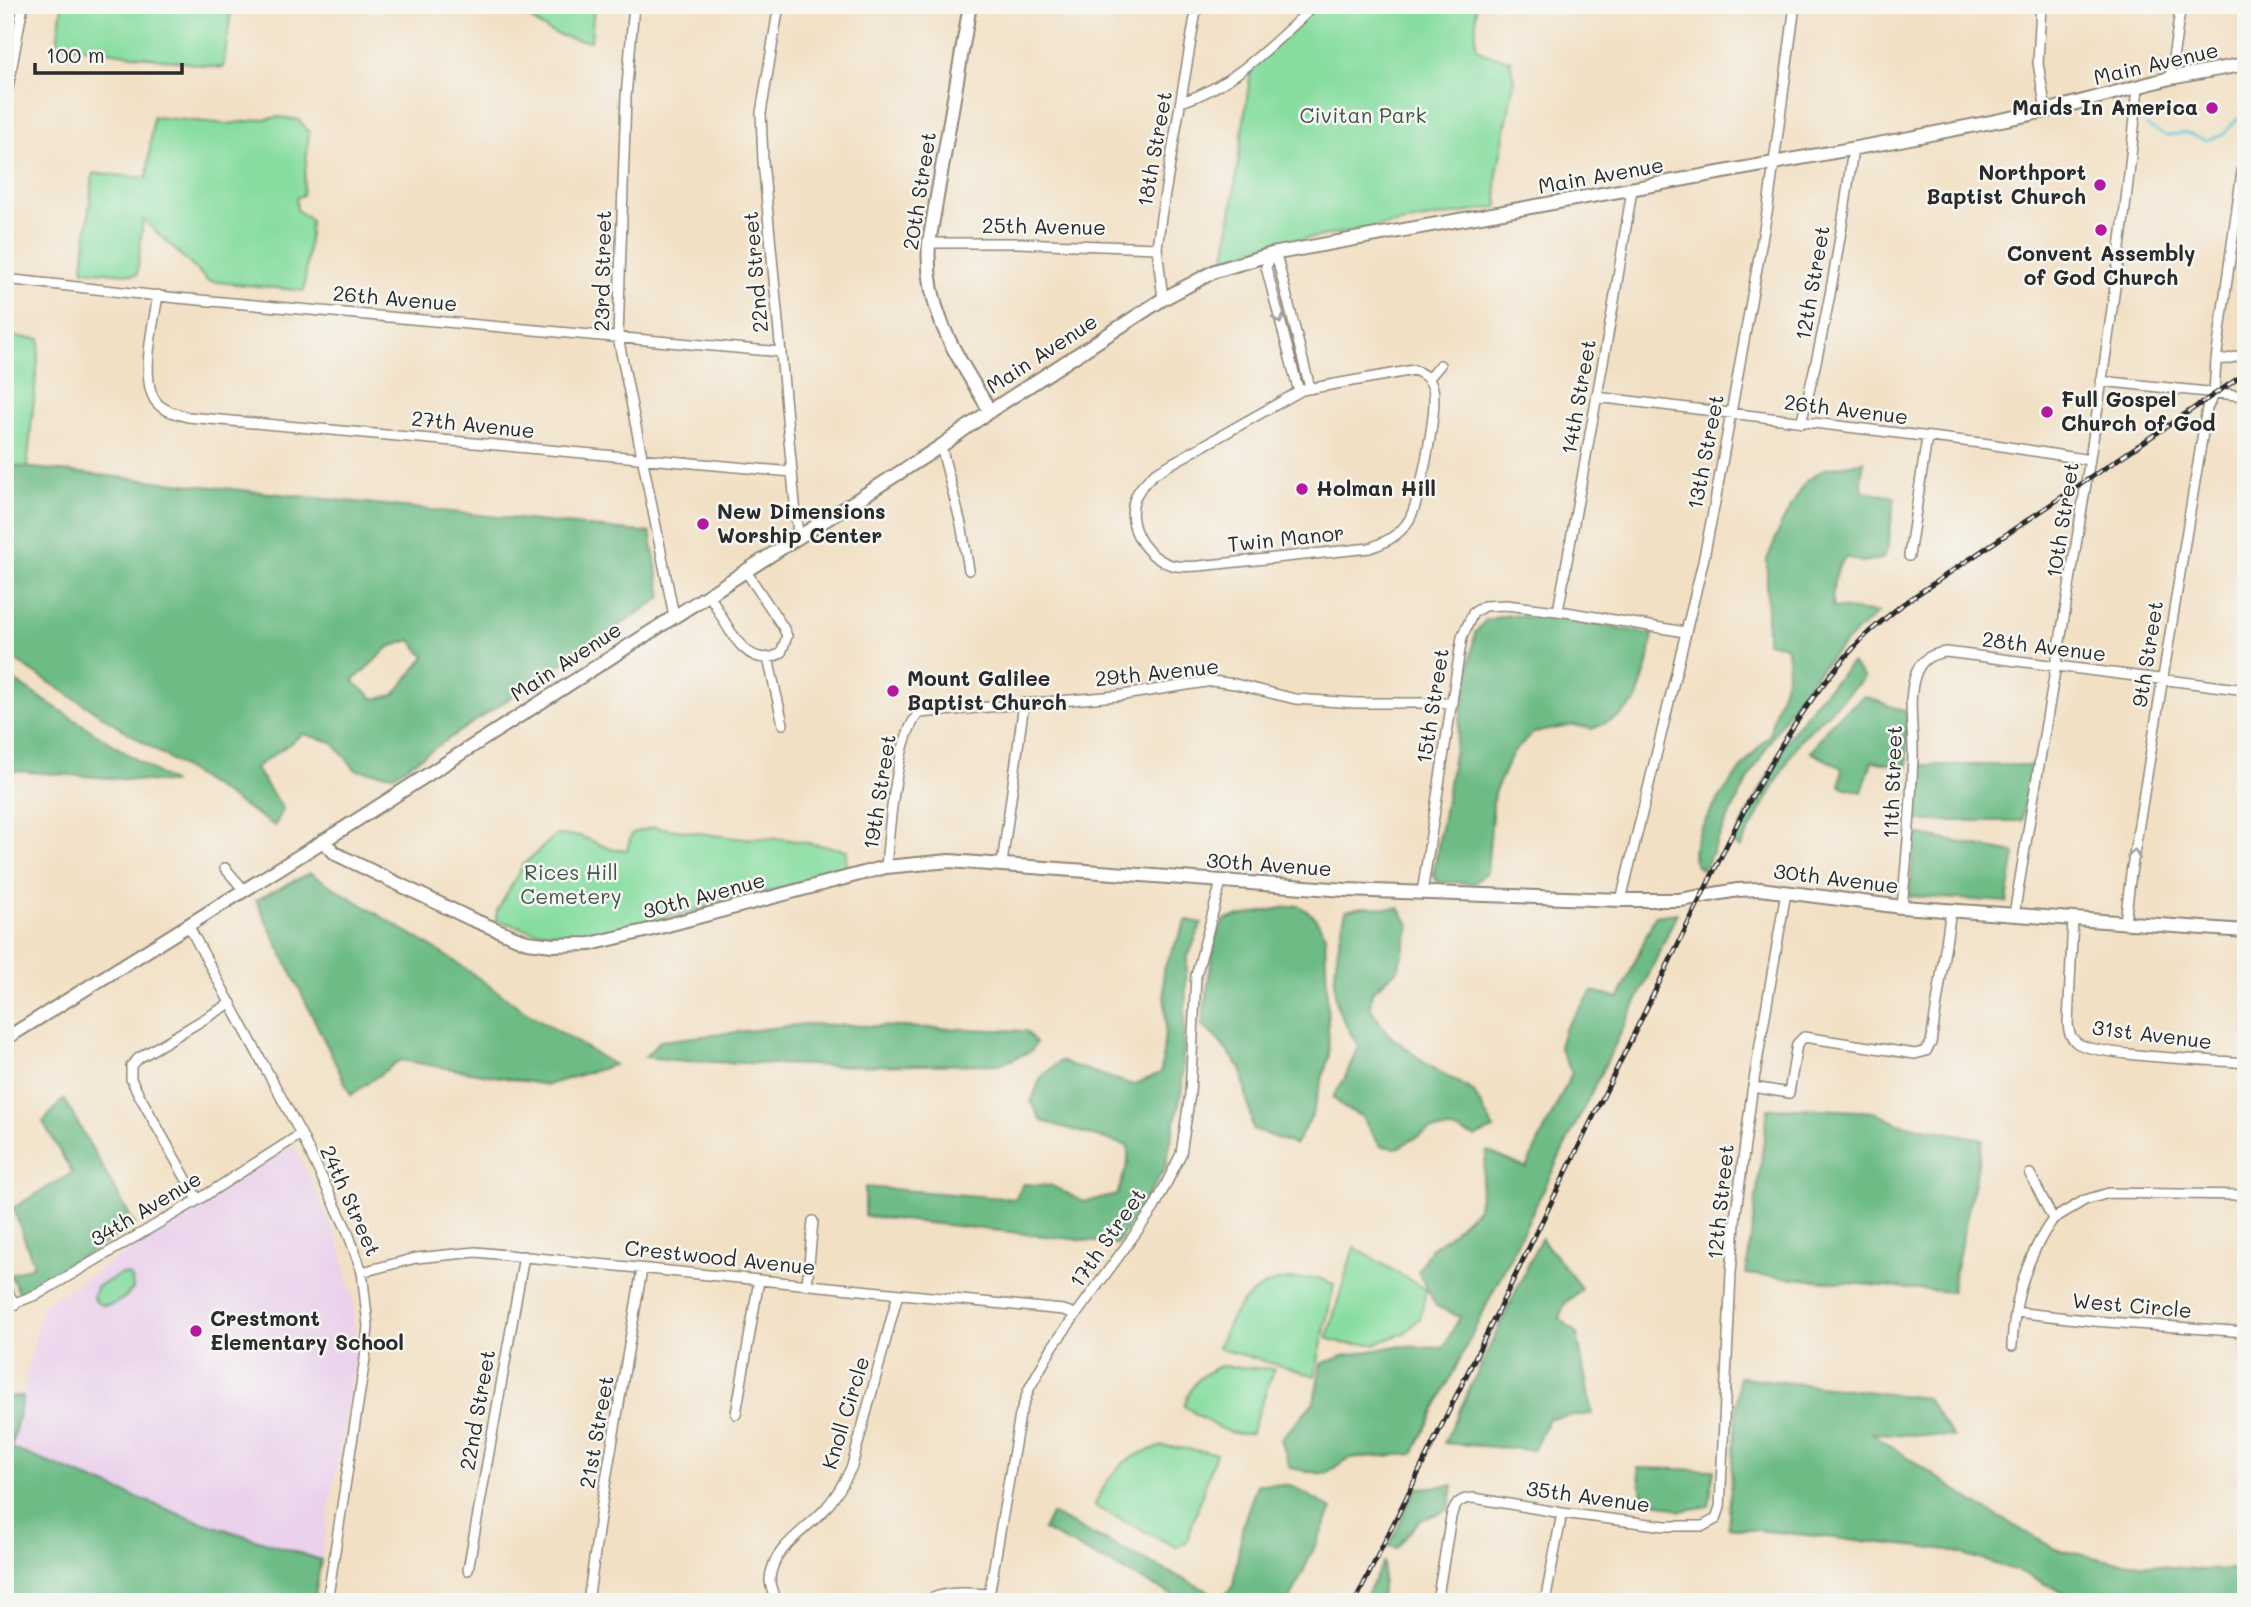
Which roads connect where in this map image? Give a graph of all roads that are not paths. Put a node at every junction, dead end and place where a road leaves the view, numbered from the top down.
1 (23, 5) edge
2 (634, 5) edge
3 (779, 5) edge
4 (970, 5) edge
5 (1197, 5) edge
6 (1315, 5) edge
7 (1483, 5) edge
8 (1504, 5) edge
9 (1796, 5) edge
10 (2041, 5) edge
11 (2181, 5) edge
12 (2246, 64) edge
13 (2171, 78) junction
14 (2138, 87) junction
15 (1181, 102) junction
16 (5, 105) edge
17 (2046, 111) junction
18 (2246, 143) edge
19 (1853, 148) junction
20 (1774, 163) junction
21 (1632, 190) junction
22 (929, 243) junction
23 (1157, 248) junction
24 (1272, 254) junction
25 (5, 279) edge
26 (158, 295) junction
27 (1163, 299) junction
28 (618, 337) junction
29 (781, 352) junction
30 (2246, 354) edge
31 (2216, 360) junction
32 (1440, 365) dead end
33 (1428, 379) junction
34 (2101, 381) junction
35 (1310, 388) junction
36 (1299, 392) junction
37 (2214, 394) junction
38 (2246, 396) edge
39 (1596, 397) junction
40 (990, 411) junction
41 (1731, 413) junction
42 (1801, 423) junction
43 (1927, 438) junction
44 (941, 446) junction
45 (643, 459) junction
46 (2090, 460) junction
47 (792, 472) junction
48 (798, 536) junction
49 (1909, 556) dead end
50 (745, 570) junction
51 (969, 570) dead end
52 (708, 593) junction
53 (1558, 611) junction
54 (674, 616) junction
55 (1685, 632) junction
56 (768, 658) junction
57 (1923, 661) joint
58 (2056, 666) junction
59 (2162, 680) junction
60 (2246, 690) edge
61 (1024, 703) junction
62 (1452, 703) junction
63 (911, 722) joint
64 (783, 724) dead end
65 (323, 841) junction
66 (1002, 864) junction
67 (886, 867) junction
68 (225, 868) dead end
69 (1221, 882) junction
70 (244, 890) junction
71 (1787, 892) junction
72 (1422, 893) junction
73 (1621, 900) junction
74 (1902, 907) junction
75 (1951, 910) junction
76 (2014, 915) junction
77 (2073, 919) junction
78 (2125, 922) junction
79 (188, 925) junction
80 (2246, 931) edge
81 (230, 1003) junction
82 (5, 1039) edge
83 (2246, 1063) edge
84 (1753, 1087) junction
85 (301, 1134) junction
86 (2030, 1174) dead end
87 (2246, 1195) edge
88 (198, 1200) junction
89 (2053, 1219) junction
90 (813, 1221) dead end
91 (524, 1256) junction
92 (642, 1269) junction
93 (362, 1272) junction
94 (759, 1280) junction
95 (807, 1285) junction
96 (5, 1286) edge
97 (898, 1294) junction
98 (10, 1306) edge
99 (2016, 1312) junction
100 (1076, 1314) junction
101 (2246, 1332) edge
102 (2011, 1346) dead end
103 (736, 1414) dead end
104 (1562, 1513) junction
105 (1717, 1519) joint
106 (468, 1570) dead end
107 (989, 1598) edge
108 (327, 1602) edge
109 (588, 1602) edge
110 (776, 1602) edge
111 (923, 1602) edge
112 (1437, 1602) edge
113 (1545, 1602) edge

1 - 16 street
2 - 28 street, 23rd Street
3 - 29 street, 22nd Street
4 - 22 main road, 20th Street
5 - 15 street, 18th Street
6 - 15 street
7 - 8 street
9 - 20 street, 13th Street
10 - 17 street
11 - 13 street
12 - 13 main road, Main Avenue
13 - 14 main road, Main Avenue
14 - 17 main road, Main Avenue
14 - 34 street, 10th Street
15 - 23 street, 18th Street
17 - 19 main road, Main Avenue
18 - 31 street
19 - 20 main road, Main Avenue
19 - 42 street, 12th Street
20 - 21 main road, Main Avenue
20 - 41 street, 13th Street
21 - 24 main road, Main Avenue
21 - 39 street, 14th Street
22 - 23 street, 25th Avenue
22 - 40 main road, 20th Street
23 - 27 street, 18th Street
24 - 27 main road, Main Avenue
24 - 35 street
24 -> 36 street
25 - 26 street, 26th Avenue
26 - 28 street, 26th Avenue
26 - 45 street, 27th Avenue
27 - 40 main road, Main Avenue
28 - 29 street, 26th Avenue
28 - 45 street, 23rd Street
29 - 47 street, 22nd Street
30 - 31 street
31 - 37 street
32 - 33 street
33 - 35 street, Twin Manor
33 - 36 street, Twin Manor
34 - 37 street
34 - 46 street, 10th Street
35 - 36 street, Twin Manor
37 - 38 street
37 - 59 street, 9th Street
39 - 41 street, 26th Avenue
39 - 53 street, 14th Street
40 - 44 main road, Main Avenue
41 - 42 street, 26th Avenue
41 - 55 street, 13th Street
42 - 43 street, 26th Avenue
43 - 46 street, 26th Avenue
43 - 49 street
44 - 48 main road, Main Avenue
44 - 51 street
45 - 47 street, 27th Avenue
45 - 54 street, 23rd Street
46 - 58 street, 10th Street
47 - 48 street, 22nd Street
48 - 50 main road, Main Avenue
50 - 52 main road, Main Avenue
50 - 56 street
52 - 54 main road, Main Avenue
52 - 56 street
53 - 55 street
53 - 62 street, 15th Street
54 - 65 main road, Main Avenue
55 - 73 street, 13th Street
56 - 64 street
57 - 58 street, 28th Avenue
57 - 74 street, 11th Street
58 - 59 street, 28th Avenue
58 - 76 street, 10th Street
59 - 60 street, 28th Avenue
78 -> 59 street, 9th Street
61 - 62 street, 29th Avenue
61 - 63 street, 29th Avenue
61 - 66 street
62 - 72 street, 15th Street
63 - 67 street, 19th Street
65 - 67 main road, 30th Avenue
65 - 70 main road, Main Avenue
66 - 67 main road, 30th Avenue
66 - 69 main road, 30th Avenue
68 - 70 street
69 - 72 main road, 30th Avenue
69 - 100 street, 17th Street
70 - 79 main road, Main Avenue
71 - 73 main road, 30th Avenue
71 - 74 main road, 30th Avenue
71 - 84 street, 12th Street
72 - 73 main road, 30th Avenue
74 - 75 main road, 30th Avenue
75 - 76 main road, 30th Avenue
75 - 84 street
76 - 77 main road, 30th Avenue
77 - 78 main road, 30th Avenue
77 - 83 street, 31st Avenue
78 - 80 main road, 30th Avenue
79 - 81 street, 24th Street
79 - 82 main road, Main Avenue
81 - 85 street, 24th Street
81 - 88 street
84 - 105 street, 12th Street
85 - 88 street, 34th Avenue
85 - 93 street, 24th Street
86 - 89 street
87 - 89 street
88 - 98 street, 34th Avenue
89 - 99 street
90 - 95 street
91 - 92 street, Crestwood Avenue
91 - 93 street, Crestwood Avenue
91 - 106 street, 22nd Street
92 - 94 street, Crestwood Avenue
92 - 109 street, 21st Street
93 - 108 street, 24th Street
94 - 95 street, Crestwood Avenue
94 - 103 street
95 - 97 street, Crestwood Avenue
96 - 98 street
97 - 100 street, Crestwood Avenue
97 - 110 street, Knoll Circle
99 - 101 street, West Circle
99 - 102 street
100 - 107 street, 17th Street
104 - 105 street, 35th Avenue
104 - 112 street, 35th Avenue
104 - 113 street
107 - 111 street

